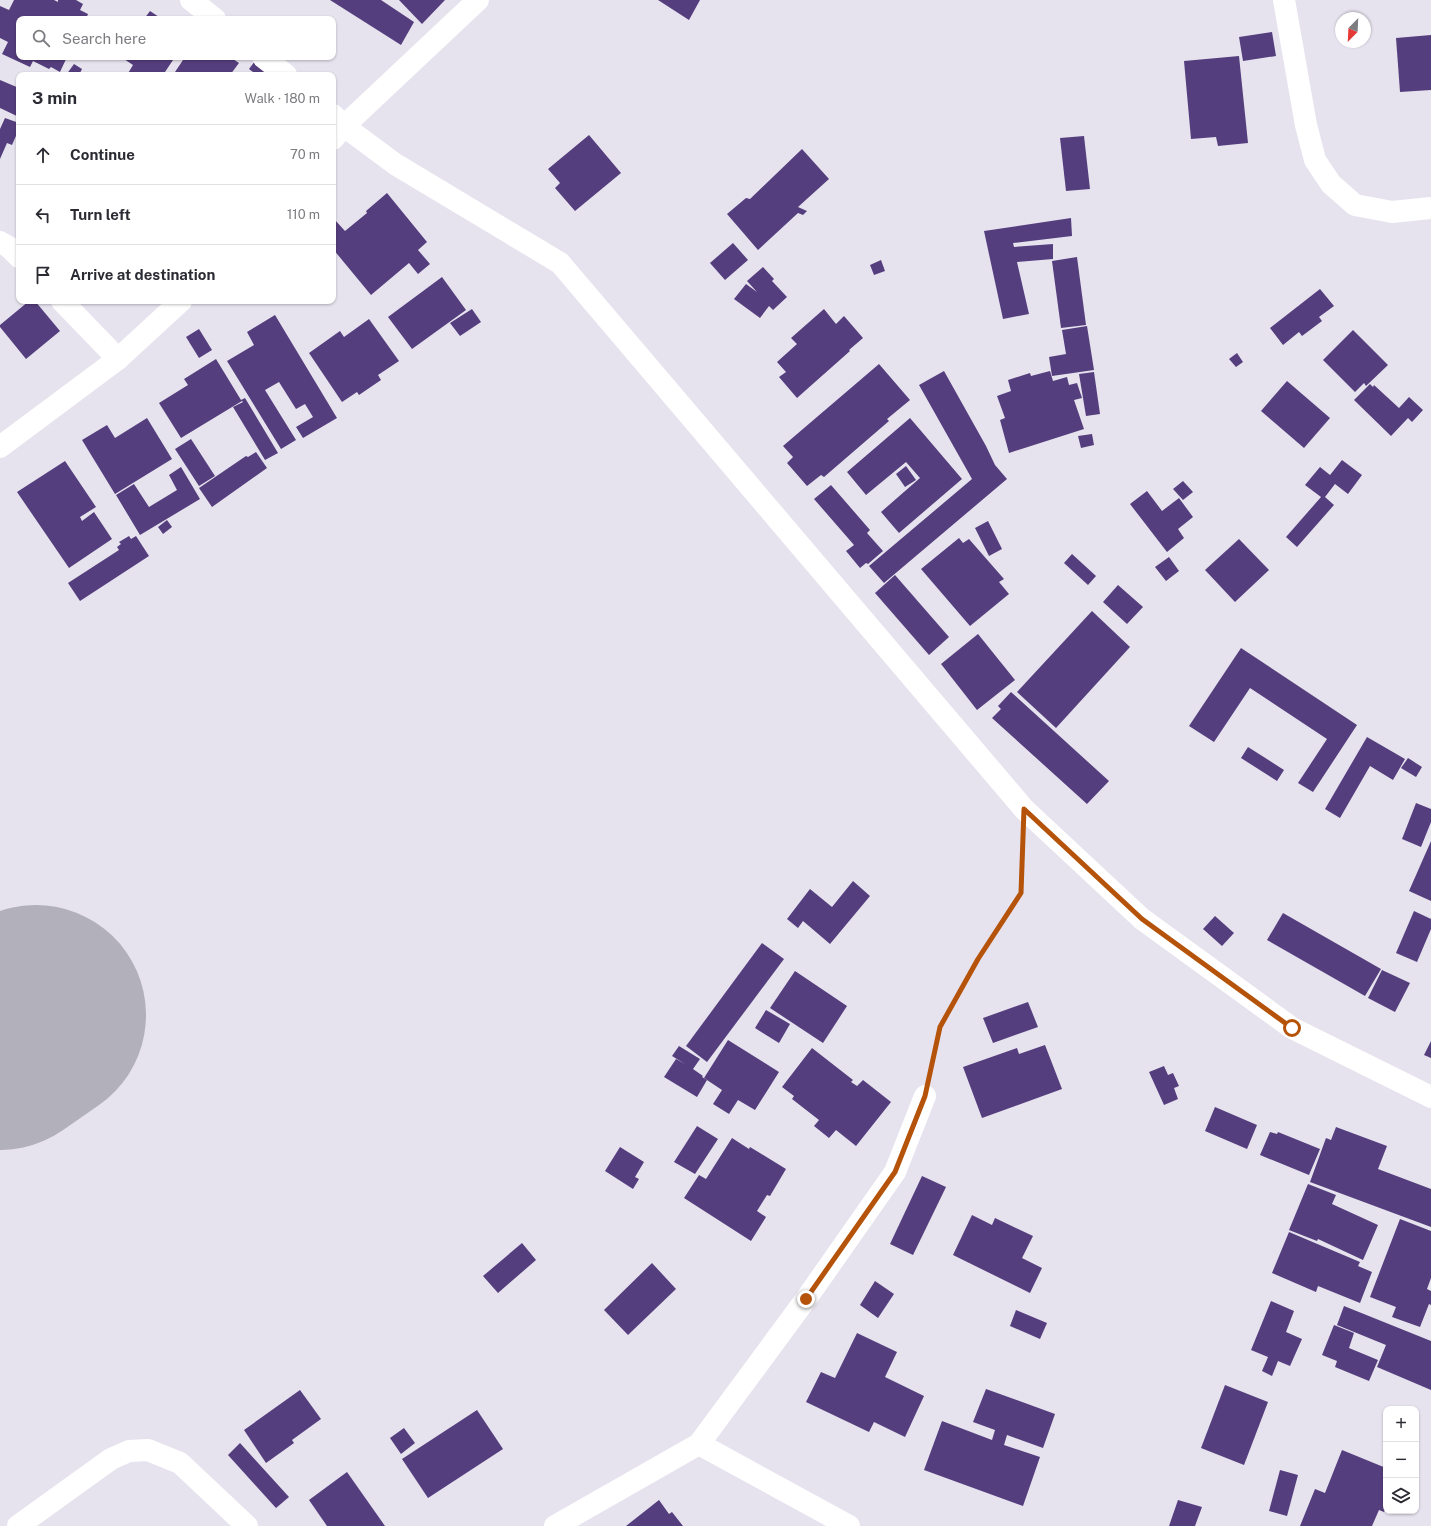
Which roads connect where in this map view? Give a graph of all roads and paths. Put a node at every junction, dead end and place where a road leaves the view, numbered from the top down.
1 (191, 0) edge
2 (478, 0) edge
3 (1284, 0) edge
4 (211, 16) edge
5 (268, 60) edge
6 (282, 72) edge
7 (337, 127) edge
8 (1431, 208) edge
9 (0, 242) edge
10 (16, 254) edge
11 (65, 304) edge
12 (178, 304) edge
13 (118, 359) junction
14 (0, 447) edge
15 (1024, 809) junction
16 (925, 1096) joint
17 (1431, 1097) edge
18 (699, 1444) junction
19 (18, 1526) edge
20 (247, 1526) edge
21 (555, 1526) edge
22 (849, 1526) edge

1 - 4 street
2 - 7 street
3 - 8 street
5 - 6 street
7 - 15 street
9 - 10 street
11 - 13 street
12 - 13 street
13 - 14 street
15 - 16 path
15 - 17 street
16 - 18 street
18 - 21 street
18 - 22 street
19 - 20 street

